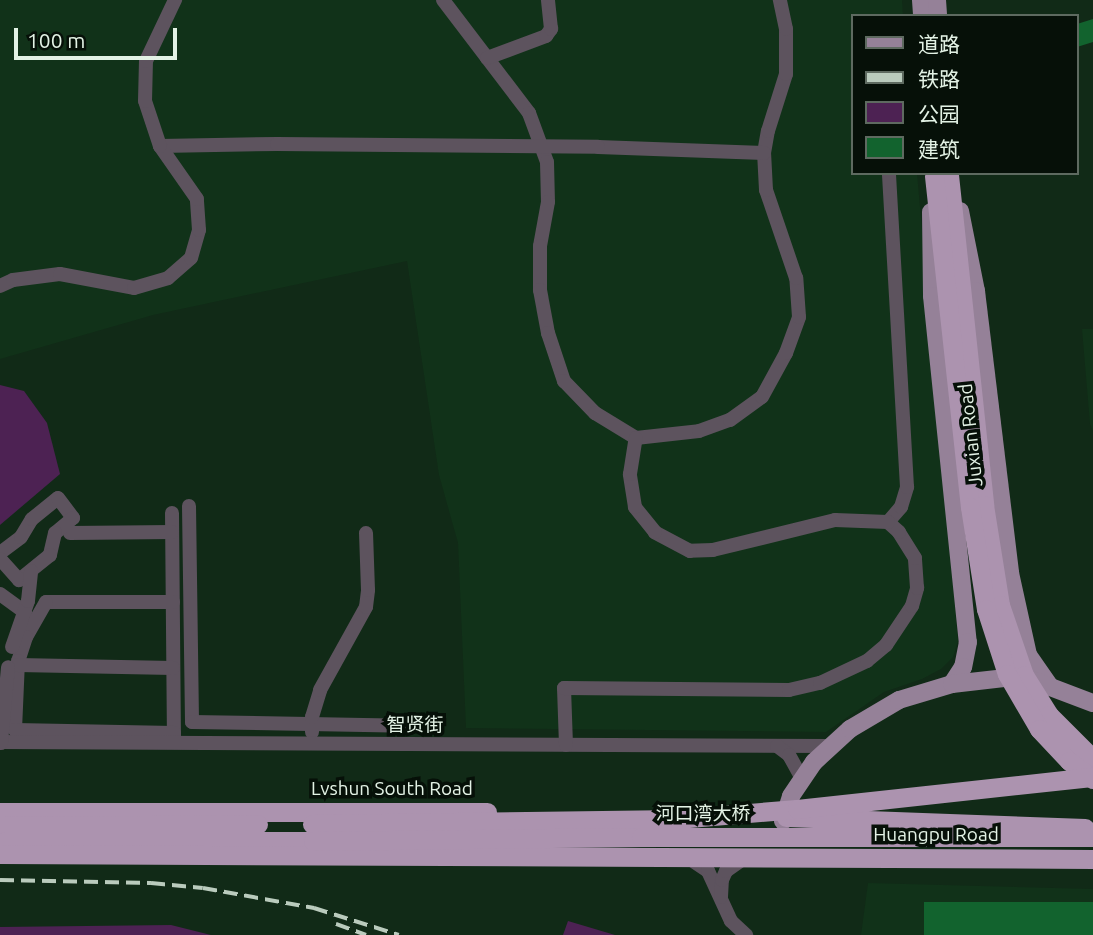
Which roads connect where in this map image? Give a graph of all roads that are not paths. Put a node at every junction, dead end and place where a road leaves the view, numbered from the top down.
1 (175, 0) edge
2 (443, 0) edge
3 (548, 0) edge
4 (780, 0) edge
5 (487, 58) junction
6 (160, 146) junction
7 (764, 153) junction
8 (889, 175) edge
9 (941, 175) edge
10 (0, 286) edge
11 (636, 438) junction
12 (189, 506) dead end
13 (977, 506) junction
14 (172, 513) dead end
15 (888, 522) junction
16 (172, 532) junction
17 (70, 533) dead end
18 (366, 533) dead end
19 (0, 553) edge
20 (0, 559) edge
21 (31, 571) junction
22 (0, 594) edge
23 (173, 602) junction
24 (24, 612) junction
25 (1024, 641) junction
26 (968, 642) junction
27 (18, 665) junction
28 (173, 668) junction
29 (952, 684) junction
30 (1049, 685) junction
31 (1093, 703) edge
32 (312, 724) junction
33 (433, 726) dead end
34 (2, 727) edge
35 (174, 738) junction
36 (1, 743) edge
37 (312, 744) junction
38 (566, 745) junction
39 (777, 746) junction
40 (830, 746) junction
41 (1093, 759) edge
42 (802, 778) junction
43 (1093, 778) edge
44 (0, 812) edge
45 (784, 817) junction
46 (0, 826) edge
47 (1093, 829) edge
48 (312, 832) junction
49 (1093, 837) edge
50 (0, 841) edge
51 (0, 854) edge
52 (691, 859) junction
53 (780, 859) junction
54 (1093, 859) edge
55 (742, 860) junction
56 (722, 901) junction
57 (746, 935) edge

1 - 6 street
2 - 5 street
3 - 5 street
4 - 7 street
5 - 11 street
6 - 7 street, bridge
6 - 10 street
7 - 11 street
8 - 15 street
9 - 13 highway, 河口湾大桥
9 - 25 main road, Juxian Road
9 - 26 main road, Juxian Road
11 - 15 street
12 - 32 street
13 - 41 highway, 河口湾大桥, bridge
13 - 43 highway, 河口湾大桥, bridge
14 - 16 street
15 - 38 street
16 - 17 street
16 - 23 street
18 - 32 street
19 - 21 street
20 - 21 street
21 - 24 street
22 - 24 street
23 - 27 street
23 - 28 street
24 - 34 street
25 - 26 main road
25 - 30 main road, Juxian Road
26 - 29 main road, Juxian Road
27 - 28 street
27 - 35 street
28 - 35 street
29 - 30 main road
29 - 40 main road
30 - 31 main road
32 - 33 street
32 - 37 street
34 - 36 street
35 - 36 street, 智贤街
35 - 37 street, 智贤街
37 - 38 street, 智贤街
38 - 39 street, 智贤街
39 - 40 street, 智贤街
39 - 42 street
40 - 42 main road
42 - 45 main road
43 - 48 highway, 河口湾大桥, bridge
44 - 45 highway, Lvshun South Road
45 - 47 highway, Huangpu Road
45 - 53 main road
46 - 48 highway
48 - 49 highway, 河口湾大桥, bridge
48 - 50 highway
51 - 52 highway
52 - 55 highway
52 - 56 street
53 - 54 highway, Huangpu Road
53 - 55 highway
55 - 56 street
56 - 57 street

